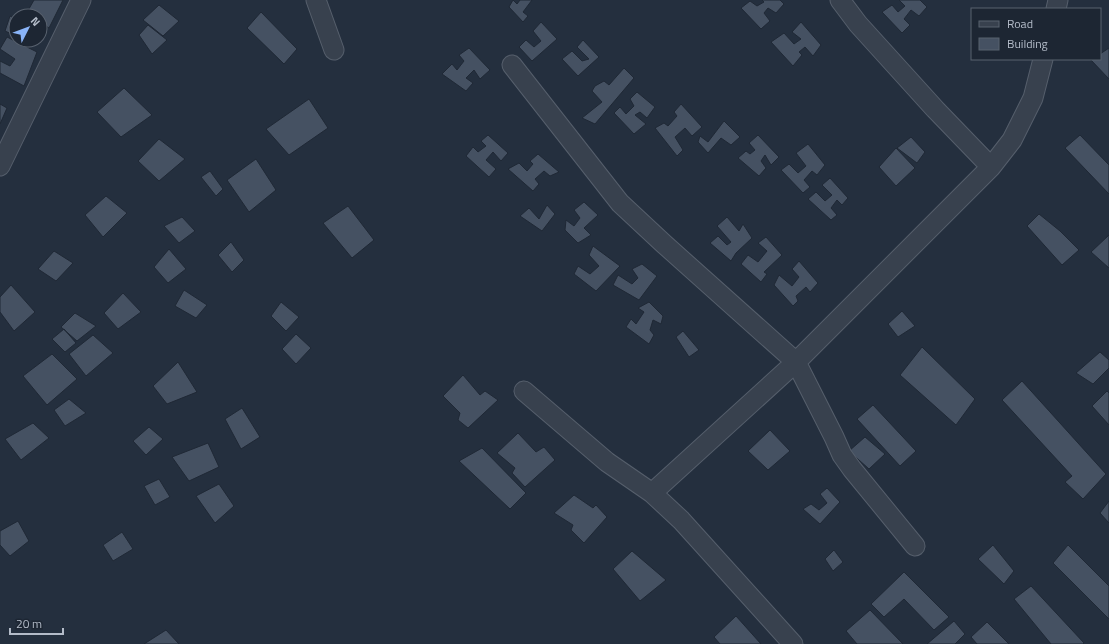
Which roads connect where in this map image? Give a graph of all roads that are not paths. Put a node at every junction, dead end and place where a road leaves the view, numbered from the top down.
1 (81, 0) edge
2 (316, 0) edge
3 (840, 0) edge
4 (334, 50) dead end
5 (1043, 60) edge
6 (512, 65) dead end
7 (0, 166) edge
8 (991, 167) junction
9 (796, 362) junction
10 (524, 391) dead end
11 (652, 493) junction
12 (915, 546) dead end
13 (793, 644) edge

1 - 7 street
2 - 4 street
3 - 8 street
5 - 8 street
6 - 9 street
8 - 9 street
9 - 11 street
9 - 12 street
10 - 11 street
11 - 13 street

